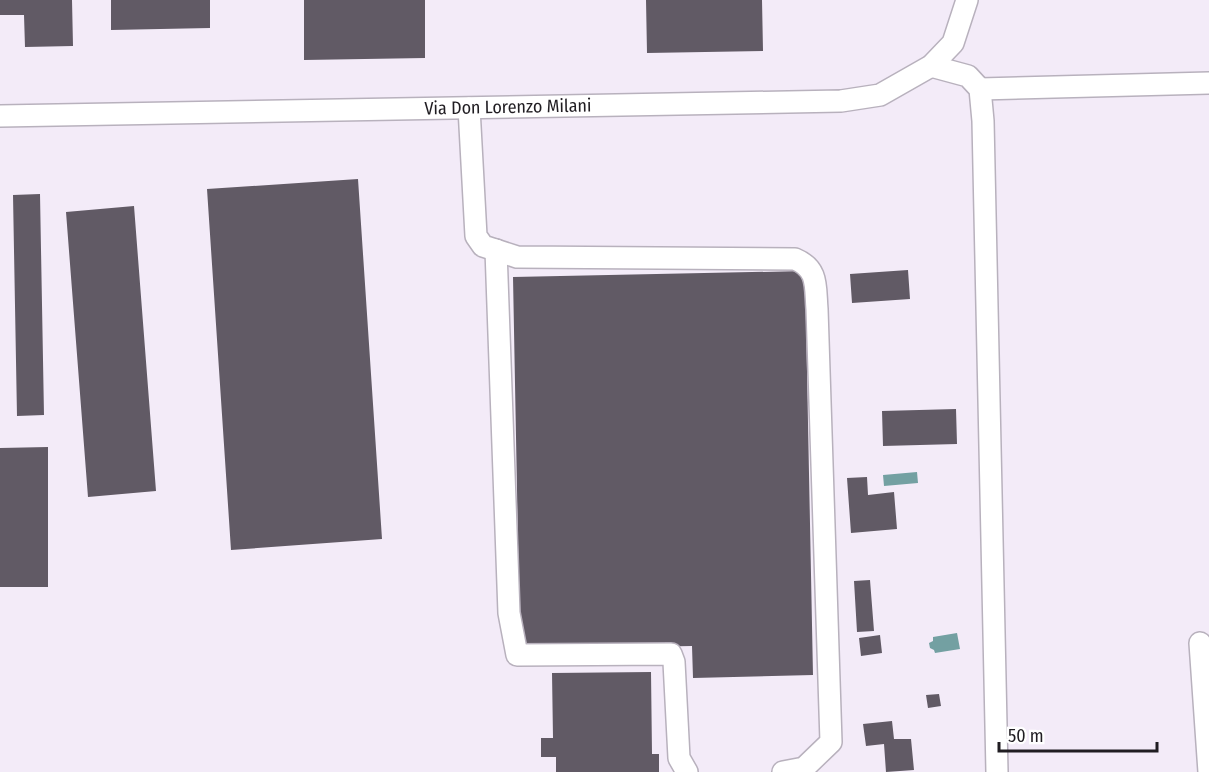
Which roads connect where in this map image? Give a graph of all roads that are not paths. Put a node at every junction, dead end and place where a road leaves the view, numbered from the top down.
1 (967, 0) edge
2 (931, 66) junction
3 (1209, 83) edge
4 (980, 89) junction
5 (469, 108) junction
6 (0, 116) edge
7 (496, 250) junction
8 (1200, 643) dead end
9 (687, 772) edge
10 (783, 772) edge
11 (998, 772) edge
12 (1209, 772) edge

1 - 2 street, Via Don Lorenzo Milani
2 - 4 street
2 - 5 street, Via Don Lorenzo Milani
3 - 4 street
4 - 11 street
5 - 6 street, Via Don Lorenzo Milani
5 - 7 street
7 - 9 street
7 - 10 street
8 - 12 street

